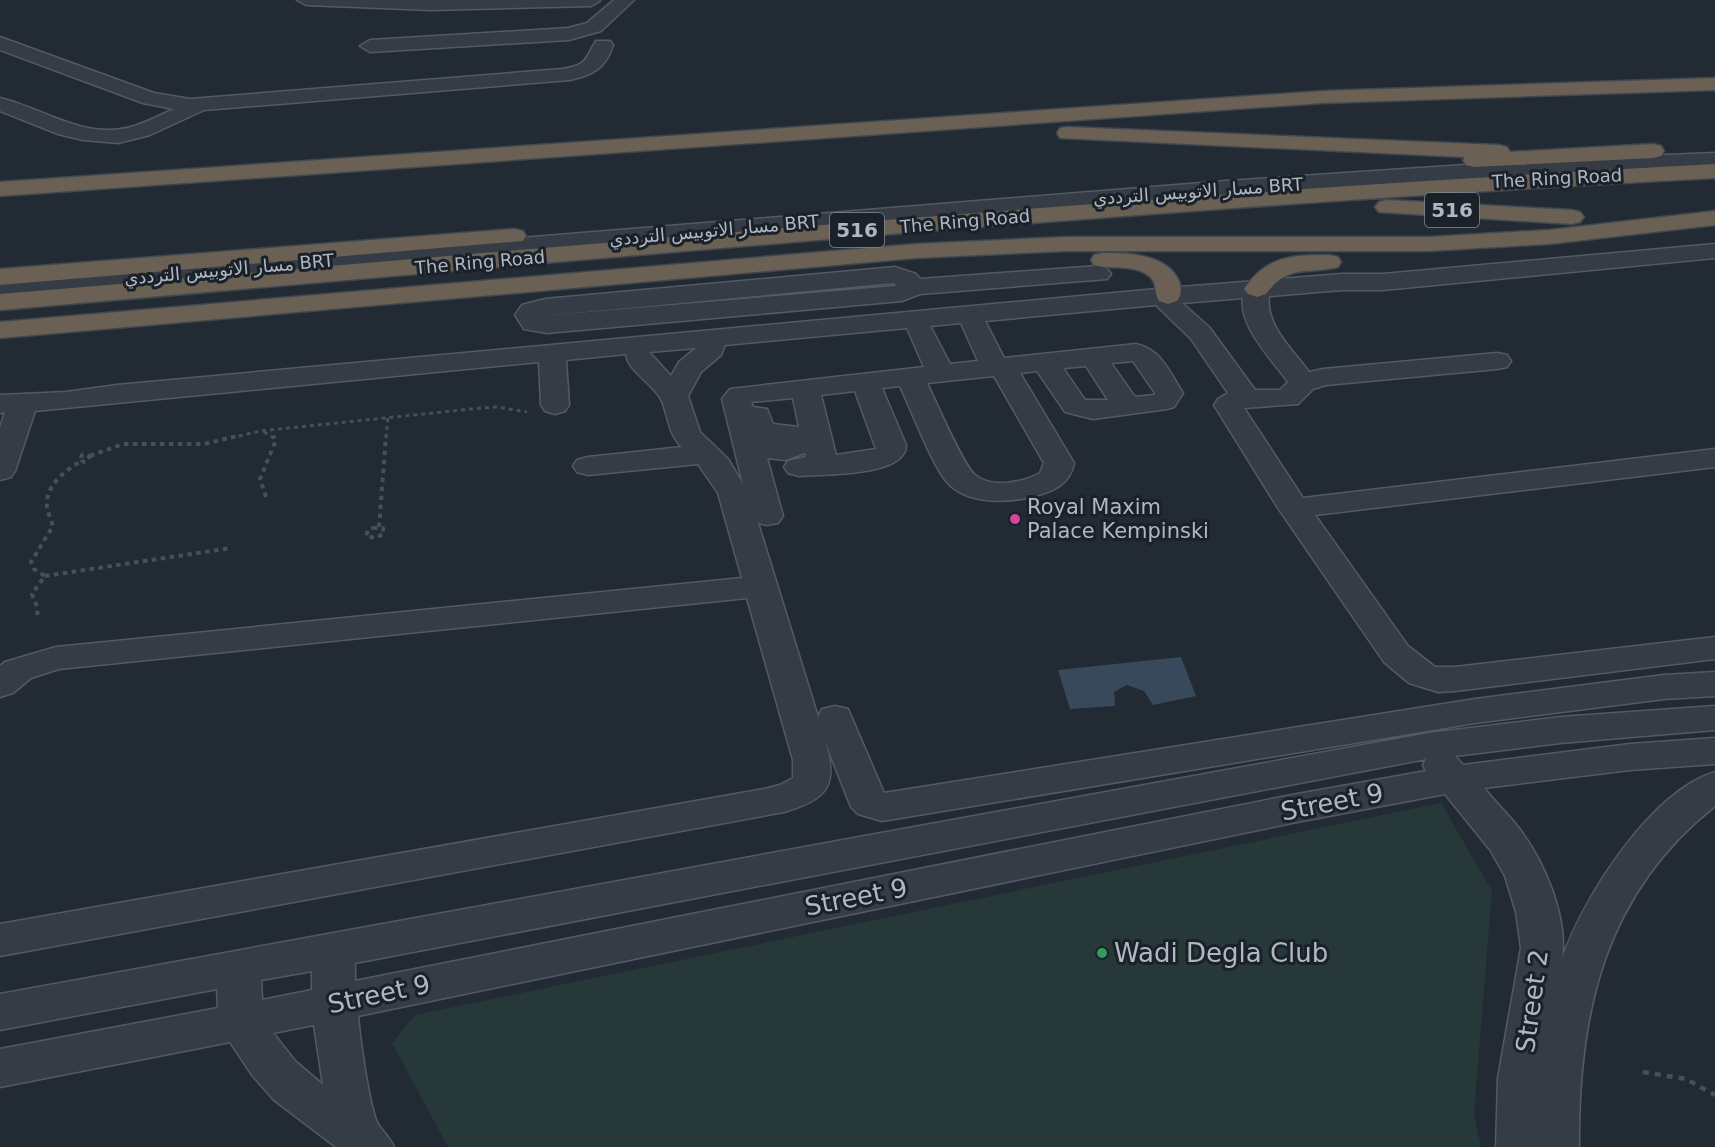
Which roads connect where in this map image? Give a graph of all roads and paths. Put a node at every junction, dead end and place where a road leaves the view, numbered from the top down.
1 (306, 0) edge
2 (625, 0) edge
3 (591, 1) edge
4 (0, 43) edge
5 (603, 45) dead end
6 (370, 46) dead end
7 (1715, 84) edge
8 (0, 104) edge
9 (200, 104) junction
10 (852, 128) junction
11 (1715, 149) edge
12 (1539, 155) junction
13 (1715, 160) edge
14 (1715, 171) edge
15 (0, 189) edge
16 (1190, 202) junction
17 (1715, 218) edge
18 (1505, 240) junction
19 (916, 251) junction
20 (1715, 251) edge
21 (1098, 274) dead end
22 (0, 277) edge
23 (1007, 280) junction
24 (0, 288) edge
25 (1255, 293) junction
26 (1168, 301) junction
27 (0, 302) edge
28 (1021, 310) junction
29 (974, 324) junction
30 (0, 330) edge
31 (919, 330) junction
32 (712, 344) junction
33 (628, 352) junction
34 (1093, 356) junction
35 (553, 361) junction
36 (1497, 361) dead end
37 (1045, 362) junction
38 (999, 368) junction
39 (942, 375) junction
40 (910, 378) junction
41 (1303, 383) junction
42 (870, 392) junction
43 (674, 396) junction
44 (808, 398) junction
45 (1246, 398) junction
46 (66, 401) junction
47 (12, 404) edge
48 (555, 405) dead end
49 (1127, 406) junction
50 (527, 412) dead end
51 (388, 417) junction
52 (260, 431) junction
53 (704, 454) junction
54 (1715, 459) edge
55 (588, 466) dead end
56 (0, 471) edge
57 (266, 497) dead end
58 (1294, 508) junction
59 (767, 516) dead end
60 (379, 527) junction
61 (231, 548) dead end
62 (45, 576) junction
63 (762, 586) junction
64 (37, 615) dead end
65 (1715, 648) edge
66 (1715, 684) edge
67 (0, 685) edge
68 (835, 718) dead end
69 (1715, 718) edge
70 (1715, 751) edge
71 (1440, 762) junction
72 (1715, 786) edge
73 (494, 920) junction
74 (0, 940) edge
75 (333, 950) junction
76 (498, 968) junction
77 (238, 969) junction
78 (333, 1004) junction
79 (0, 1012) edge
80 (243, 1023) junction
81 (0, 1068) edge
82 (1643, 1072) dead end
83 (1715, 1095) edge
84 (364, 1140) edge
85 (1520, 1147) edge
86 (1555, 1147) edge

1 - 3 street
2 - 6 street
4 - 9 street
5 - 9 street
7 - 10 highway, 516
8 - 9 street
10 - 12 highway, 516
10 - 15 highway, 516
11 - 12 highway, The Ring Road / 516
12 - 22 highway, The Ring Road / 516
13 - 24 street, مسار الاتوبيس الترددي BRT
14 - 16 highway, The Ring Road / 516
16 - 17 highway, 516
16 - 27 highway, The Ring Road / 516
17 - 18 highway, The Ring Road / 516
18 - 19 highway, The Ring Road / 516
18 - 25 highway
19 - 26 highway
19 - 30 highway, The Ring Road / 516
20 - 25 street
21 - 23 street
23 - 28 street
23 - 33 street
25 - 26 street
25 - 41 street
26 - 28 street
26 - 29 street
26 - 45 street
28 - 32 street
29 - 31 street
29 - 38 street
31 - 32 street
31 - 39 street
32 - 33 street
32 - 43 street
33 - 35 street
33 - 43 street
33 - 46 street
34 - 37 street
34 - 49 street
34 - 49 street
35 - 46 street
35 - 48 street
36 - 41 street
37 - 38 street
37 - 49 street
38 - 39 street
38 - 40 street
39 - 40 street
40 - 42 street
41 - 45 street
42 - 44 street
42 - 44 street
43 - 53 street
44 - 59 street
45 - 58 street
46 - 47 street
47 - 56 street
50 - 51 path
51 - 52 path
51 - 60 path
52 - 57 path
52 - 62 path
53 - 55 street
53 - 63 street
54 - 58 street
58 - 65 street
60 - 60 path
61 - 62 path
62 - 64 path
63 - 67 street
63 - 74 street
66 - 68 street
69 - 71 street, Street 9
70 - 71 street, Street 9
71 - 73 street, Street 9
71 - 76 street, Street 9
71 - 85 street, Street 2
72 - 86 street, Street 2
73 - 75 street, Street 9
73 - 76 street
75 - 77 street, Street 9
75 - 78 street
76 - 78 street, Street 9
77 - 79 street, Street 9
77 - 80 street
78 - 80 street, Street 9
78 - 84 street
80 - 81 street, Street 9
80 - 84 street
82 - 83 path

